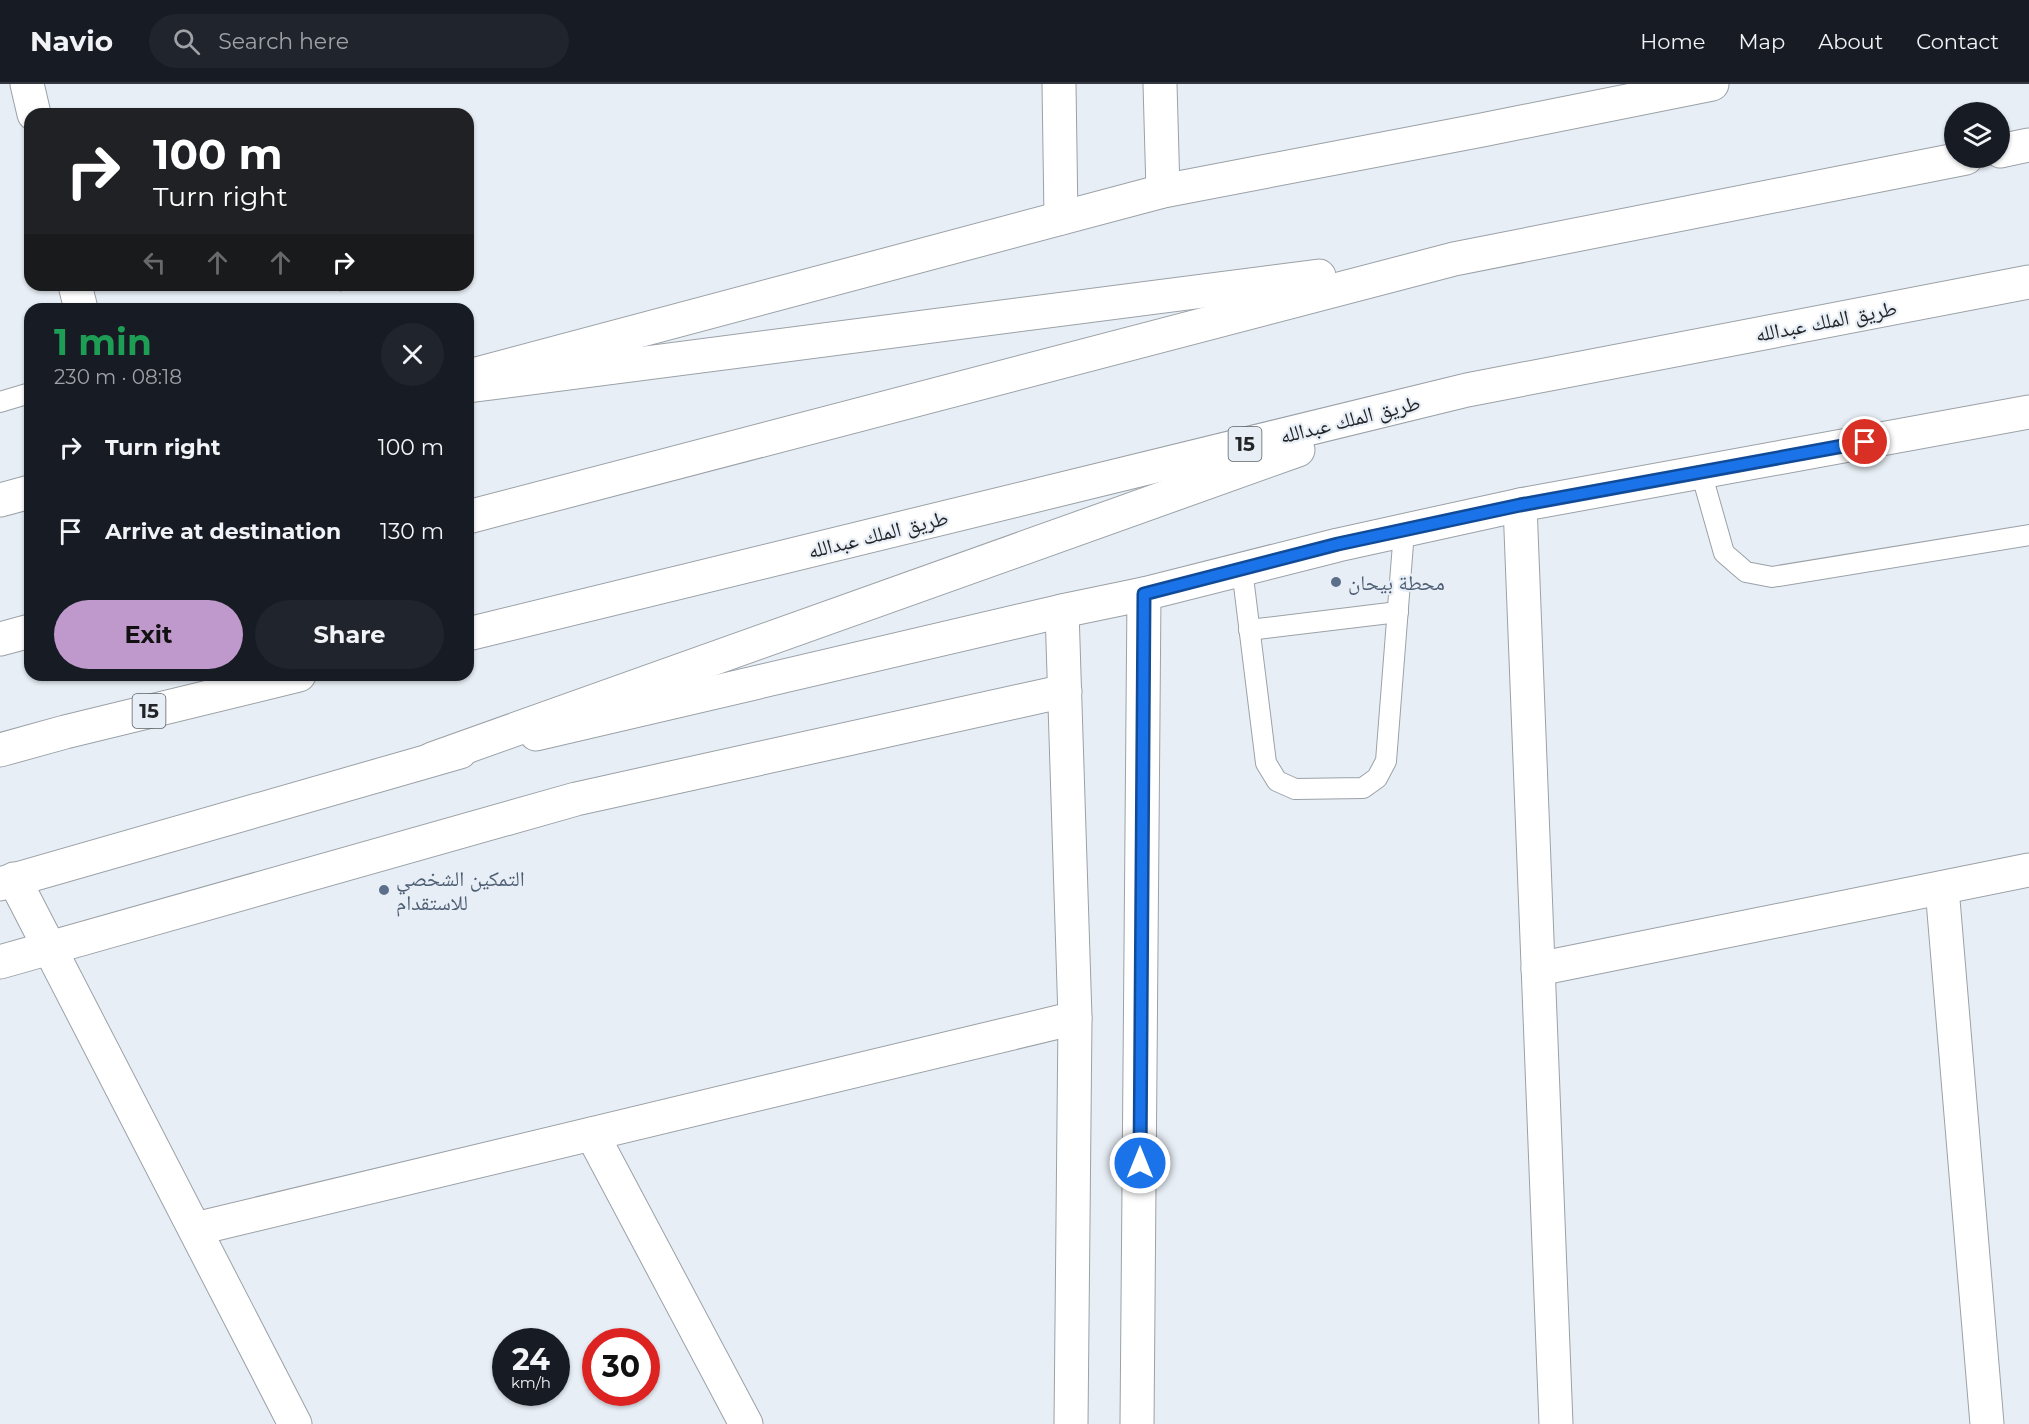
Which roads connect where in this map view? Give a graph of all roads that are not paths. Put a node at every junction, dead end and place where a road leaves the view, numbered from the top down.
1 (27, 84) edge
2 (1059, 84) edge
3 (1160, 84) edge
4 (1712, 84) edge
5 (33, 108) edge
6 (2029, 145) edge
7 (2010, 149) edge
8 (1944, 162) edge
9 (1163, 191) junction
10 (1061, 218) junction
11 (1454, 258) junction
12 (2029, 282) edge
13 (474, 374) edge
14 (474, 385) edge
15 (1467, 390) junction
16 (24, 395) edge
17 (0, 402) edge
18 (2029, 412) edge
19 (1701, 472) junction
20 (24, 494) edge
21 (0, 500) edge
22 (1520, 505) junction
23 (474, 515) edge
24 (1404, 531) junction
25 (2029, 535) edge
26 (1242, 569) junction
27 (1144, 594) junction
28 (1062, 611) junction
29 (1398, 612) junction
30 (1249, 630) junction
31 (24, 633) edge
32 (474, 633) edge
33 (0, 639) edge
34 (273, 681) edge
35 (1065, 691) junction
36 (0, 750) edge
37 (432, 759) junction
38 (2029, 870) edge
39 (7, 882) edge
40 (1942, 888) junction
41 (50, 949) junction
42 (0, 962) edge
43 (1538, 969) junction
44 (1075, 1018) junction
45 (592, 1134) junction
46 (195, 1229) junction
47 (295, 1424) edge
48 (746, 1424) edge
49 (1071, 1424) edge
50 (1137, 1424) edge
51 (1556, 1424) edge
52 (1987, 1424) edge

1 - 5 main road
2 - 10 main road
3 - 9 main road
4 - 9 main road
6 - 7 main road
8 - 11 main road
9 - 10 main road
10 - 13 main road
11 - 14 main road
11 - 23 main road
12 - 15 main road, طريق الملك عبدالله / 15
15 - 32 main road, طريق الملك عبدالله / 15
15 - 37 main road
16 - 17 lane
18 - 19 main road
19 - 22 main road
19 - 25 lane
20 - 21 main road
22 - 24 main road
22 - 43 main road
24 - 26 main road
24 - 29 lane
26 - 27 main road
26 - 30 lane
27 - 28 main road
27 - 50 main road
28 - 35 main road
28 - 37 main road
29 - 30 lane
29 - 30 lane
31 - 33 main road
34 - 36 main road, 15
35 - 41 main road
35 - 44 main road
37 - 39 main road
38 - 40 main road
39 - 41 main road
40 - 43 main road
40 - 52 main road
41 - 42 main road
41 - 46 main road
43 - 51 main road
44 - 45 main road
44 - 49 main road
45 - 46 main road
45 - 48 main road
46 - 47 main road

